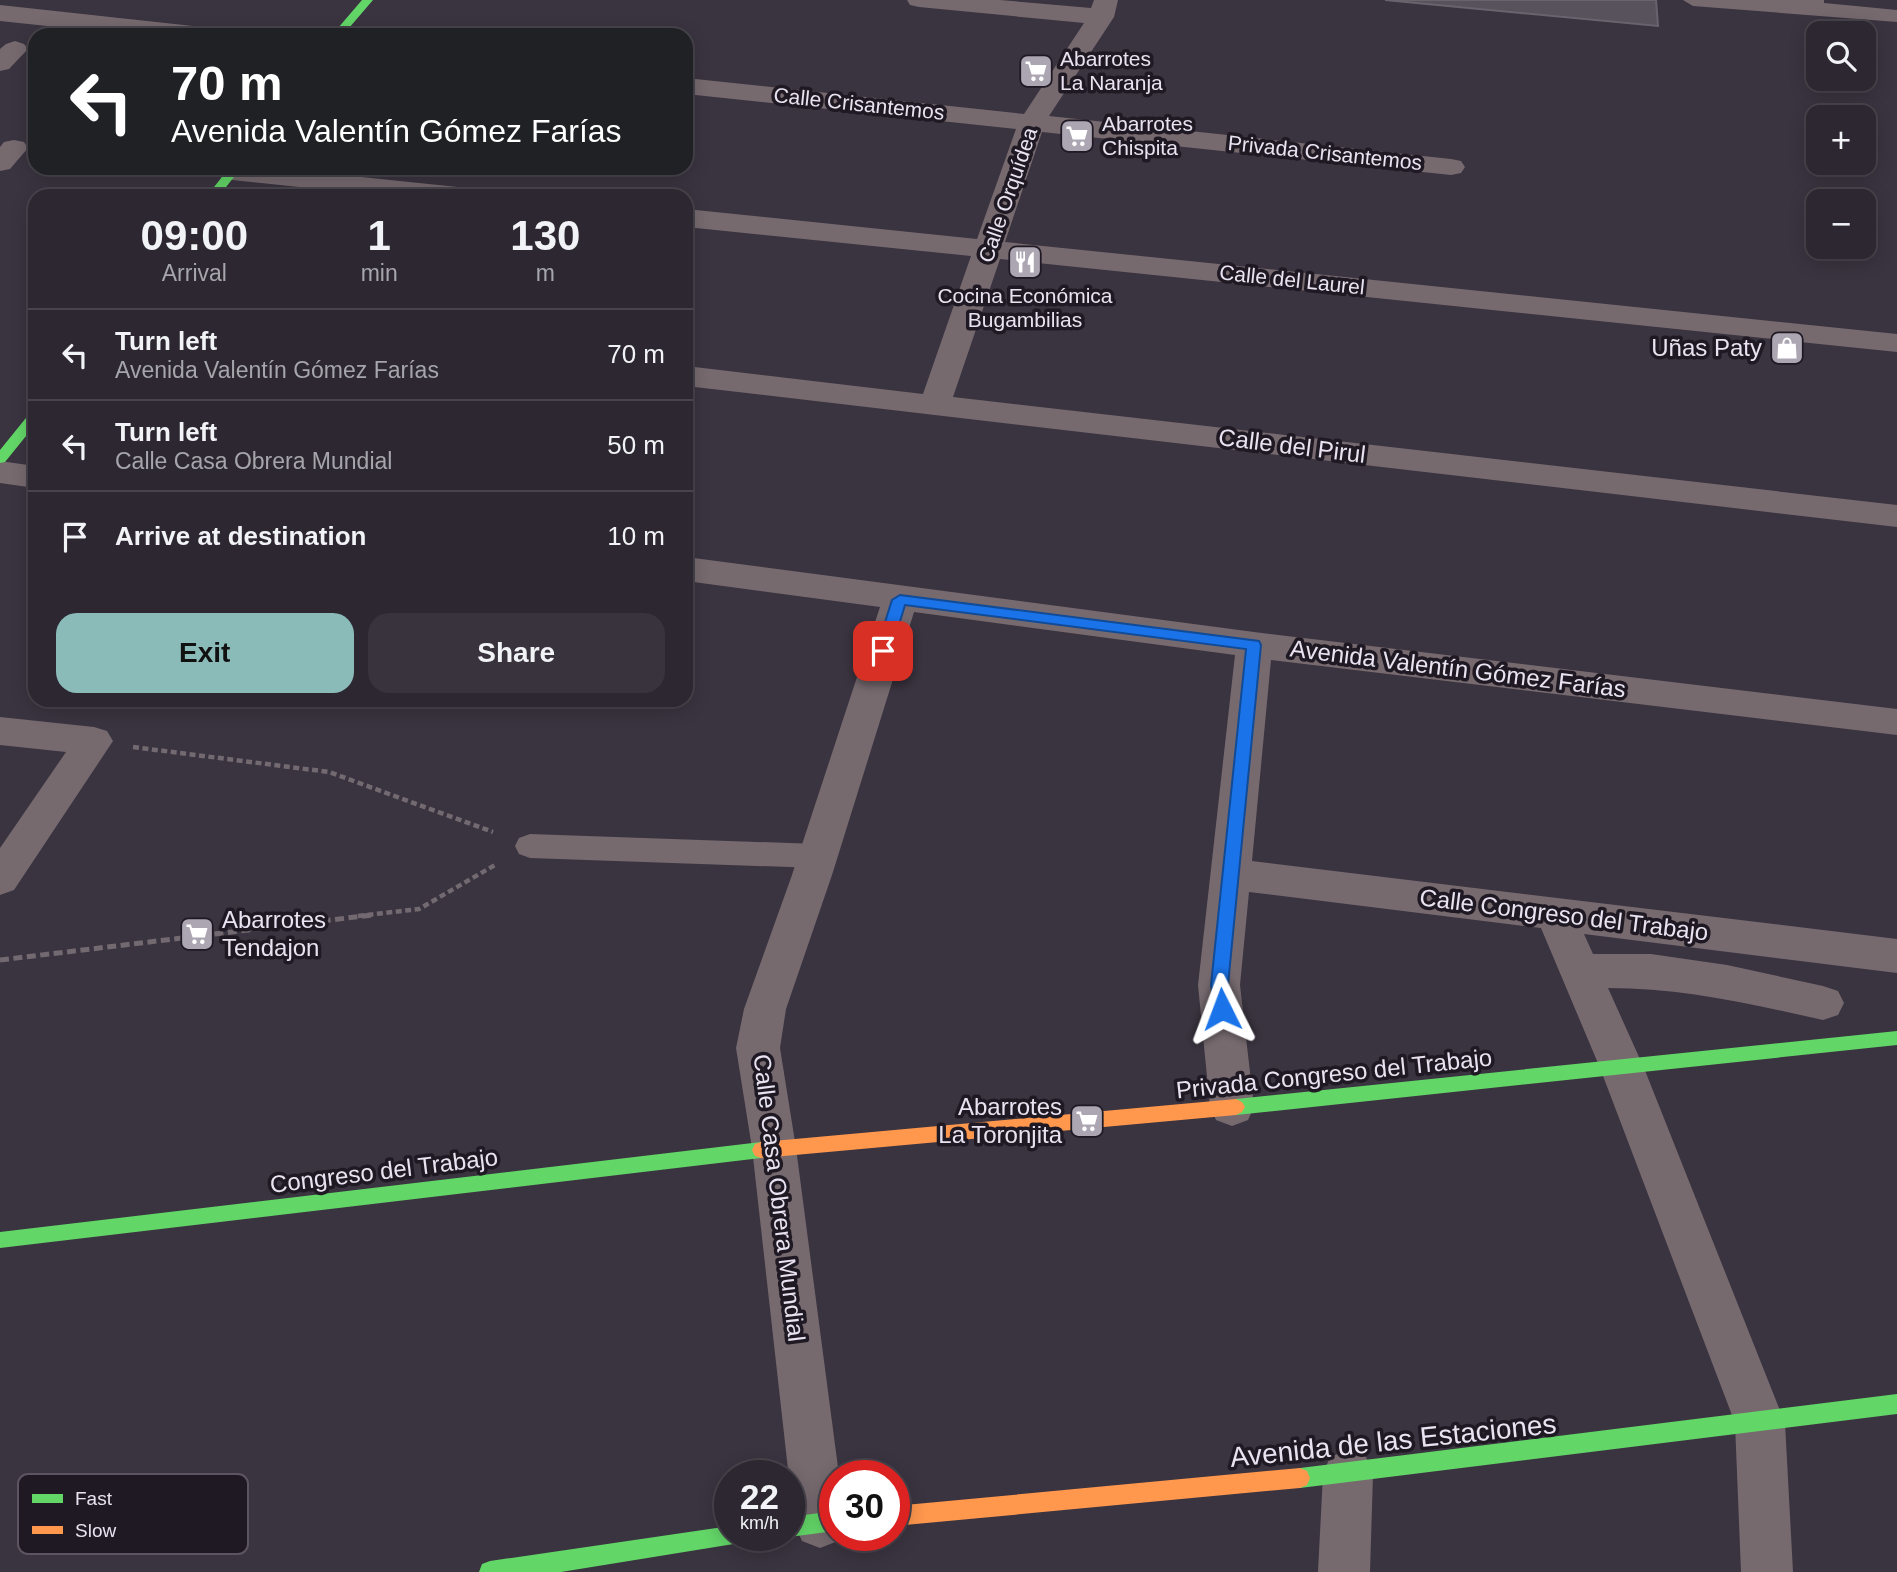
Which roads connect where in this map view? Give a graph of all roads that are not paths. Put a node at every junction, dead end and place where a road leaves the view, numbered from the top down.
1 (368, 0) edge
2 (919, 0) edge
3 (1693, 0) edge
4 (1815, 4) edge
5 (1104, 8) edge
6 (0, 13) edge
7 (1897, 16) edge
8 (138, 28) edge
9 (343, 28) edge
10 (693, 87) edge
11 (1032, 122) junction
12 (1451, 167) dead end
13 (230, 175) edge
14 (279, 175) edge
15 (219, 189) edge
16 (404, 189) edge
17 (693, 219) edge
18 (989, 249) junction
19 (1897, 342) edge
20 (693, 377) edge
21 (935, 404) junction
22 (28, 425) edge
23 (0, 459) edge
24 (0, 472) edge
25 (28, 476) edge
26 (1897, 516) edge
27 (693, 570) edge
28 (900, 600) junction
29 (1254, 645) junction
30 (1897, 722) edge
31 (0, 731) edge
32 (530, 846) road end
33 (817, 856) junction
34 (1231, 874) junction
35 (0, 879) edge
36 (1555, 914) junction
37 (1822, 947) junction
38 (1897, 956) edge
39 (1580, 971) junction
40 (1823, 1003) junction
41 (1897, 1038) edge
42 (1833, 1045) junction
43 (1622, 1068) junction
44 (1232, 1107) junction
45 (774, 1147) junction
46 (0, 1240) edge
47 (1897, 1404) edge
48 (1760, 1423) junction
49 (1348, 1474) junction
50 (910, 1515) edge
51 (815, 1524) edge
52 (714, 1539) edge
53 (489, 1572) edge
54 (1344, 1572) edge
55 (1768, 1572) edge

1 - 9 street
2 - 5 street
3 - 4 lane
4 - 7 lane
5 - 11 street, Calle Orquídea
6 - 8 street
10 - 11 street, Calle Crisantemos
11 - 12 street, Privada Crisantemos
11 - 18 street, Calle Orquídea
13 - 15 street
14 - 16 street
17 - 18 street, Calle del Laurel
18 - 19 street, Calle del Laurel
18 - 21 street, Calle Orquídea
20 - 21 street, Calle del Pirul
21 - 26 street, Calle del Pirul
22 - 23 street
24 - 25 street
27 - 28 street, Avenida Valentín Gómez Farías
28 - 29 street, Avenida Valentín Gómez Farías
28 - 33 street, Calle Casa Obrera Mundial
29 - 30 street, Avenida Valentín Gómez Farías
29 - 34 street
31 - 35 street
32 - 33 lane
33 - 45 street, Calle Casa Obrera Mundial
34 - 36 street, Calle Congreso del Trabajo
34 - 44 street
36 - 37 street, Calle Congreso del Trabajo
36 - 39 street
37 - 38 street, Calle Congreso del Trabajo
37 - 40 street
39 - 40 street
39 - 43 street
40 - 42 street
41 - 42 street, Privada Congreso del Trabajo
42 - 43 street, Privada Congreso del Trabajo
43 - 44 street, Privada Congreso del Trabajo
43 - 48 street
44 - 45 street, Privada Congreso del Trabajo
45 - 46 street, Congreso del Trabajo
45 - 51 street, Calle Casa Obrera Mundial
47 - 48 street, Avenida de las Estaciones
48 - 49 street, Avenida de las Estaciones
48 - 55 street
49 - 50 street, Avenida de las Estaciones
49 - 54 street
52 - 53 street

